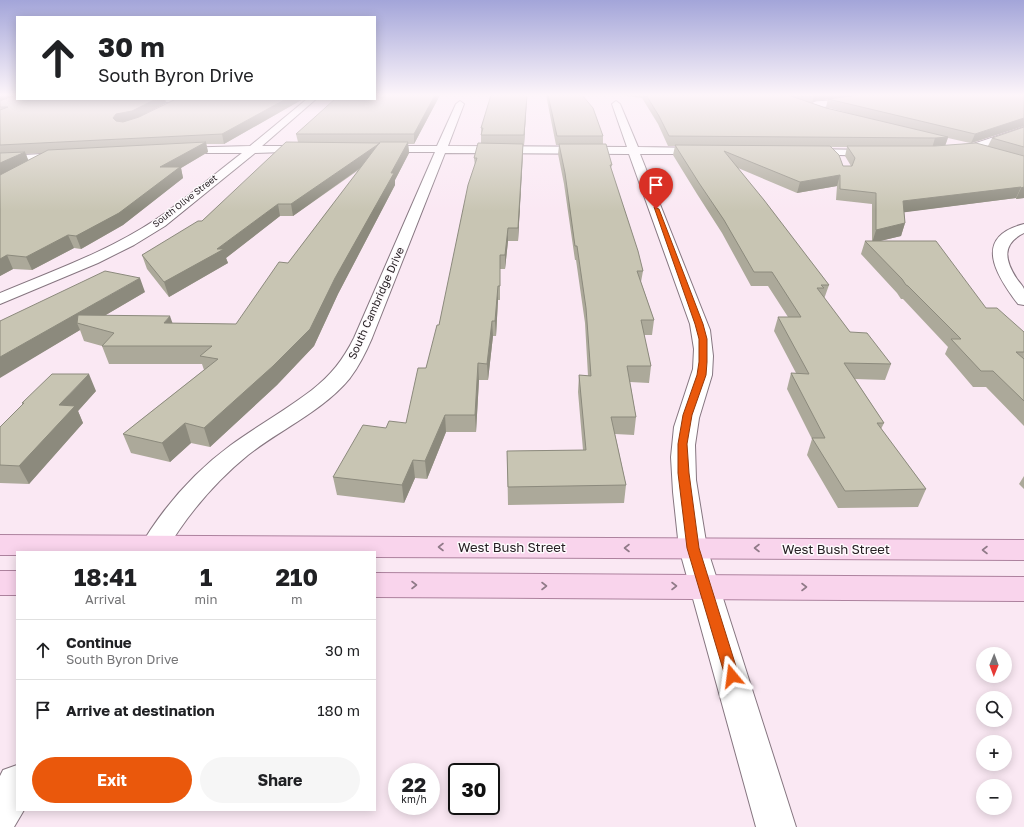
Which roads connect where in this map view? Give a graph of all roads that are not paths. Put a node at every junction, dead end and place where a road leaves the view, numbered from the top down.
1 (271, 134) edge
2 (448, 134) edge
3 (628, 134) edge
4 (1014, 134) edge
5 (949, 142) edge
6 (254, 148) junction
7 (972, 148) junction
8 (324, 149) edge
9 (371, 149) edge
10 (166, 150) edge
11 (441, 150) junction
12 (635, 151) junction
13 (712, 152) edge
14 (799, 152) edge
15 (831, 152) junction
16 (939, 152) edge
17 (989, 152) edge
18 (885, 153) edge
19 (76, 155) edge
20 (53, 156) junction
21 (0, 159) edge
22 (845, 165) edge
23 (27, 170) edge
24 (1024, 228) edge
25 (0, 299) edge
26 (1024, 300) edge
27 (0, 545) edge
28 (693, 548) junction
29 (152, 549) edge
30 (1024, 550) edge
31 (0, 583) edge
32 (16, 584) edge
33 (376, 585) edge
34 (706, 586) junction
35 (1024, 589) edge
36 (16, 786) edge
37 (0, 814) edge
38 (776, 827) edge

1 - 6 street, South Olive Street
2 - 11 street, South Cambridge Drive
3 - 12 street
4 - 7 street
5 - 7 street
6 - 8 street
6 - 10 street
6 - 25 street, South Olive Street
7 - 16 street
7 - 17 street
9 - 11 street
11 - 12 street
11 - 29 street, South Cambridge Drive
12 - 13 street
12 - 28 street
14 - 15 street
15 - 18 street
15 - 22 street
19 - 20 street
20 - 21 street
20 - 23 street
24 - 26 street
27 - 29 main road, West Bush Street
28 -> 29 main road, West Bush Street
30 -> 28 main road, West Bush Street
28 - 34 street
31 - 32 main road
33 -> 34 main road
34 -> 35 main road
34 - 38 street
36 - 37 street

